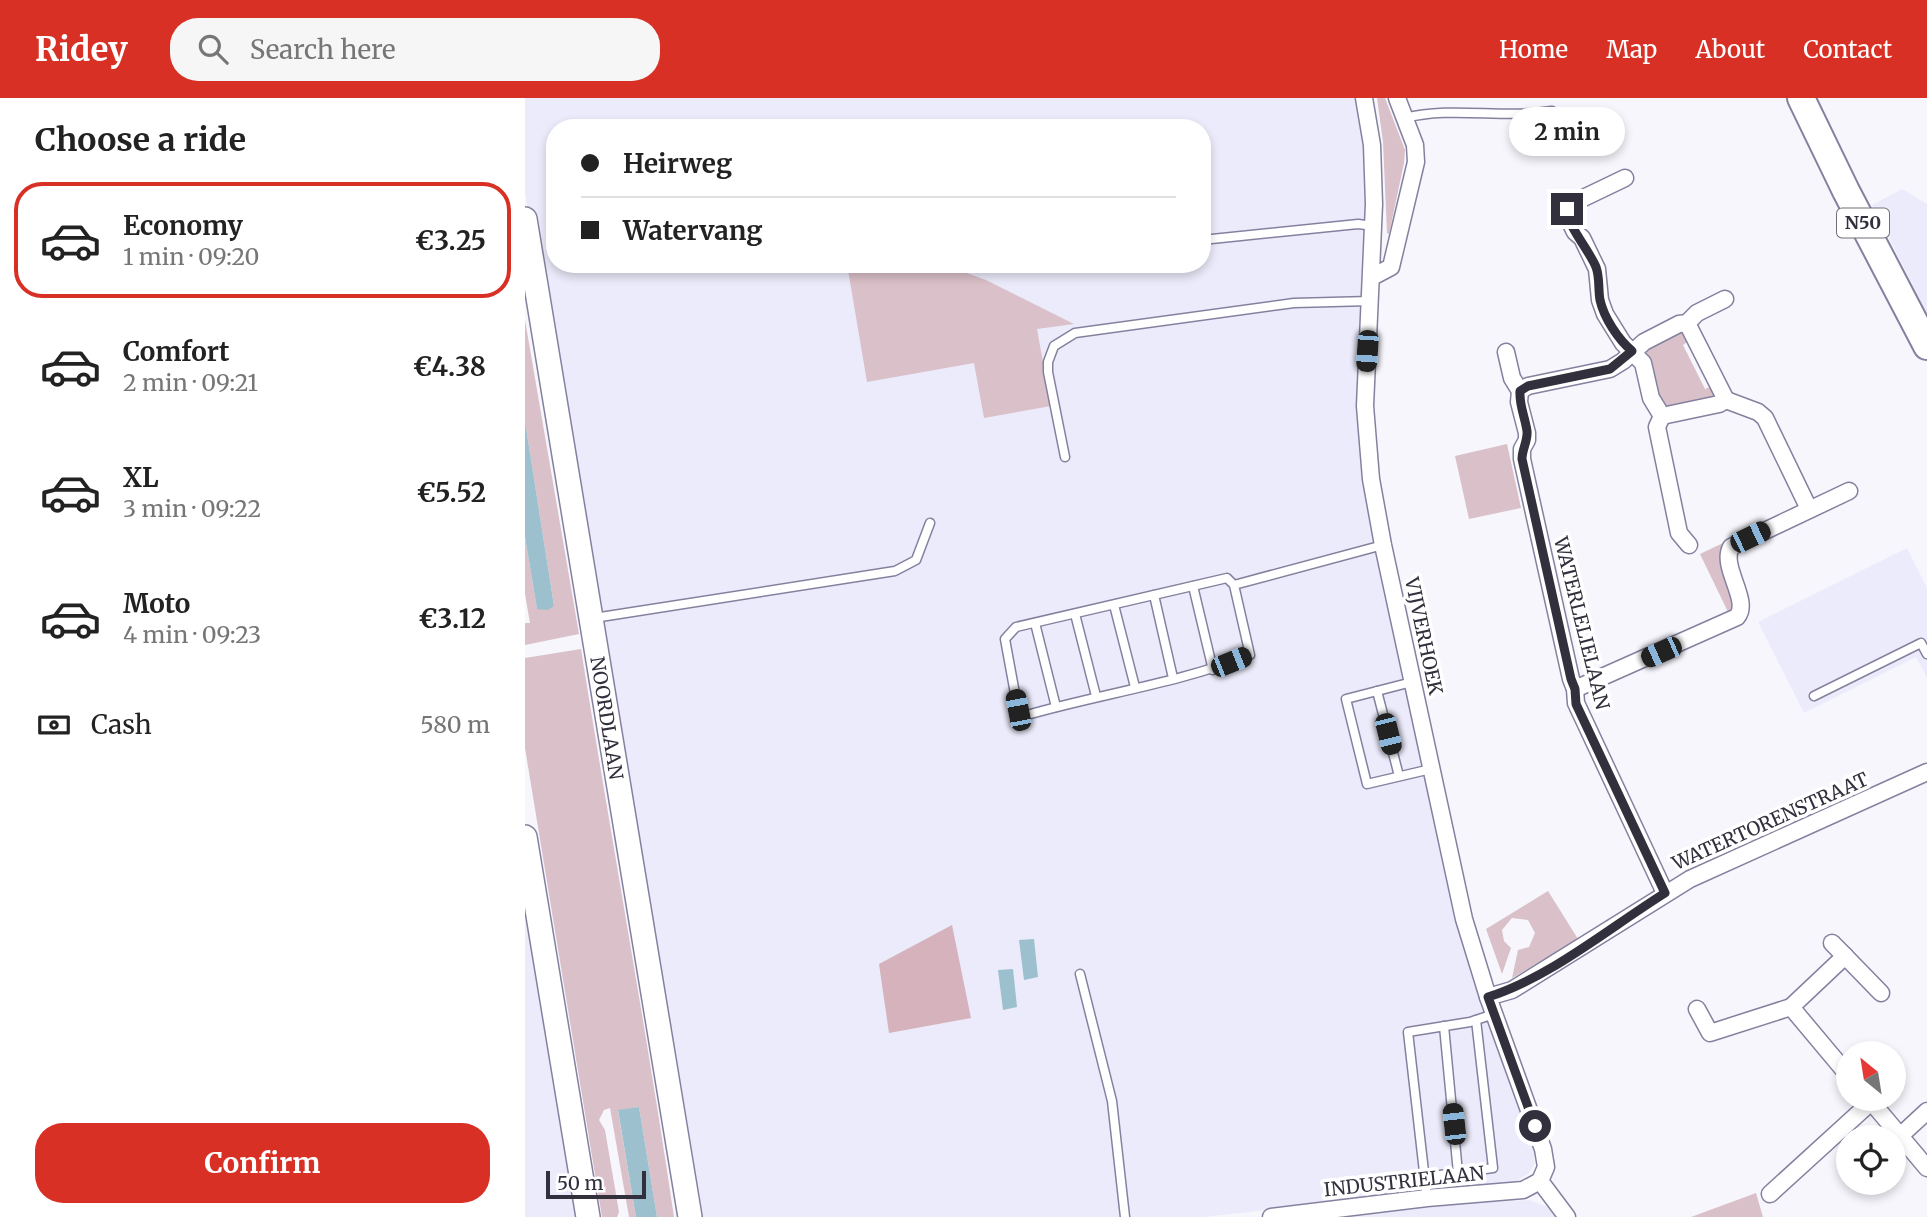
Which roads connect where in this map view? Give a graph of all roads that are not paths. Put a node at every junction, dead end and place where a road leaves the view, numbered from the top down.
1 (1364, 98) edge
2 (1397, 98) edge
3 (1801, 98) edge
4 (1552, 111) dead end
5 (1405, 118) junction
6 (1625, 178) dead end
7 (525, 219) edge
8 (1374, 226) junction
9 (1211, 239) edge
10 (1372, 278) junction
11 (1725, 299) dead end
12 (1370, 301) junction
13 (1687, 323) junction
14 (1927, 346) edge
15 (1632, 351) junction
16 (1506, 352) dead end
17 (1520, 391) junction
18 (1726, 400) junction
19 (1662, 415) junction
20 (1065, 457) dead end
21 (1849, 491) dead end
22 (1809, 509) junction
23 (930, 523) dead end
24 (1383, 545) junction
25 (1689, 545) dead end
26 (1234, 585) junction
27 (1193, 586) junction
28 (1154, 595) junction
29 (1114, 605) junction
30 (1075, 614) junction
31 (591, 619) junction
32 (1035, 623) junction
33 (1927, 654) edge
34 (1213, 670) junction
35 (1173, 678) junction
36 (1412, 682) junction
37 (1135, 687) junction
38 (1575, 689) junction
39 (1377, 691) junction
40 (1096, 696) junction
41 (1814, 696) dead end
42 (1056, 706) junction
43 (1431, 769) junction
44 (1927, 772) edge
45 (1399, 776) junction
46 (525, 837) edge
47 (1665, 893) junction
48 (1832, 943) dead end
49 (1845, 956) junction
50 (1080, 974) dead end
51 (1881, 993) dead end
52 (1488, 997) junction
53 (1791, 1007) junction
54 (1697, 1009) dead end
55 (1494, 1014) junction
56 (1476, 1020) junction
57 (1444, 1026) junction
58 (1836, 1061) edge
59 (1858, 1111) edge
60 (1879, 1111) edge
61 (1927, 1111) edge
62 (1891, 1125) edge
63 (1906, 1130) edge
64 (1906, 1143) edge
65 (1927, 1168) edge
66 (1458, 1173) junction
67 (1425, 1177) junction
68 (1540, 1181) junction
69 (1770, 1194) dead end
70 (1427, 1198) junction
71 (588, 1217) edge
72 (690, 1217) edge
73 (1125, 1217) edge
74 (1271, 1217) edge
75 (1567, 1217) edge

1 - 8 street, VIJVERHOEK
2 - 5 street
3 - 14 main road, N50
4 - 5 lane
5 - 10 street
6 - 15 street
7 - 31 street, NOORDLAAN
8 - 9 lane
8 - 10 street, VIJVERHOEK
10 - 12 street, VIJVERHOEK
11 - 13 street
12 - 20 lane
12 - 24 street, VIJVERHOEK
13 - 15 street
13 - 18 street
15 - 17 street
15 - 19 street
16 - 17 street, WATERLELIELAAN
17 - 38 street, WATERLELIELAAN
18 - 19 street
18 - 22 street
19 - 25 street
21 - 22 street
22 - 38 street
23 - 31 lane
24 - 26 lane
24 - 36 street, VIJVERHOEK
26 - 27 lane
26 - 34 lane
27 - 28 lane
27 - 34 lane
28 - 29 lane
28 - 35 lane
29 - 30 lane
29 - 37 lane
30 - 32 lane
30 - 40 lane
31 - 72 street, NOORDLAAN
32 - 42 lane
32 - 42 lane
33 - 41 lane
34 - 35 lane
35 - 37 lane
36 - 39 lane
36 - 43 street, VIJVERHOEK
37 - 40 lane
38 - 47 street, WATERLELIELAAN
39 - 45 lane
39 - 45 lane
40 - 42 lane
43 - 45 lane
43 - 52 street, VIJVERHOEK
44 - 47 street, WATERTORENSTRAAT
46 - 71 street
47 - 52 street, WATERTORENSTRAAT
48 - 49 street
49 - 51 street
49 - 53 street
50 - 73 lane
52 - 55 street, VIJVERHOEK
53 - 54 street
53 - 58 street
55 - 56 lane
55 - 68 street, VIJVERHOEK
56 - 57 lane
56 - 66 lane
57 - 66 lane
57 - 67 lane
59 - 69 street
60 - 62 street
61 - 63 street
64 - 65 street
66 - 67 lane
67 - 70 lane
68 - 70 street, INDUSTRIELAAN
68 - 75 street
70 - 74 street, INDUSTRIELAAN

